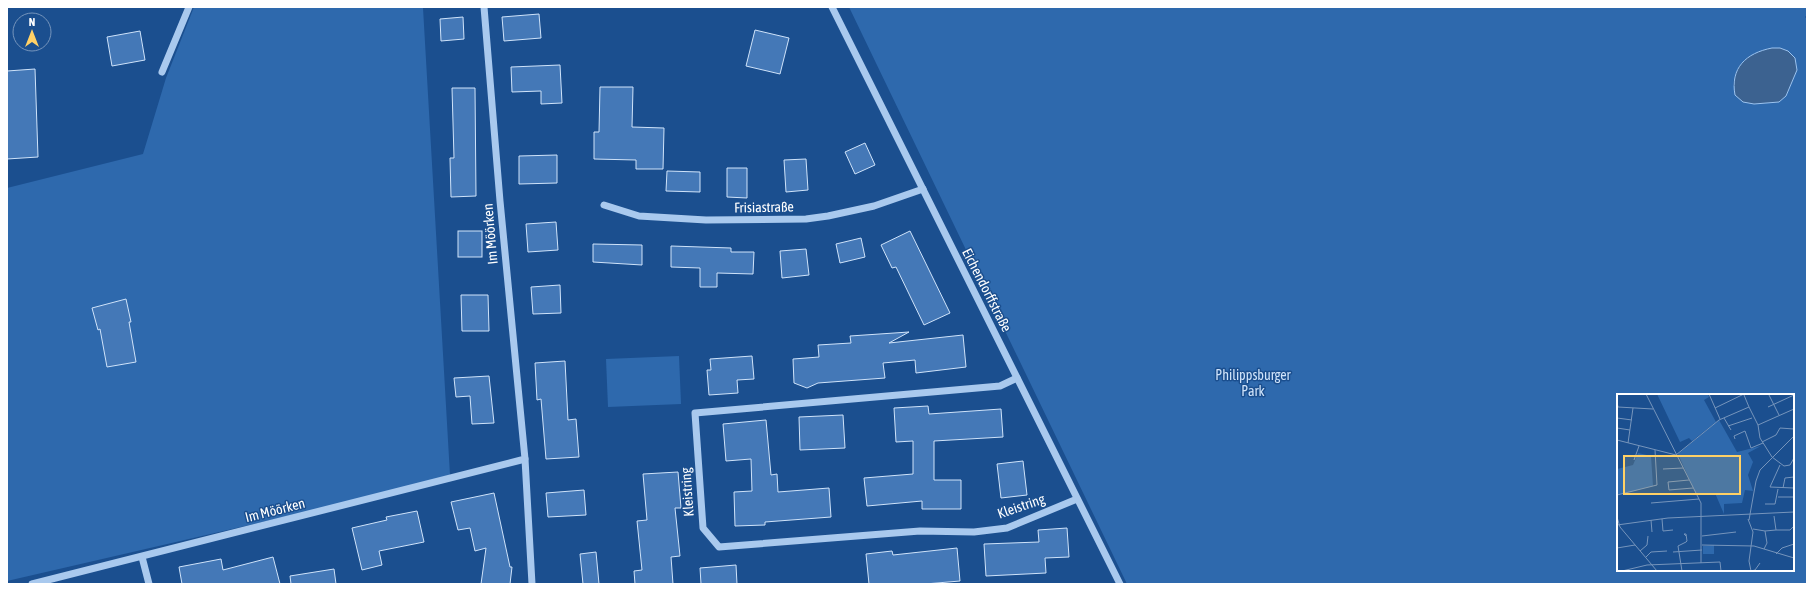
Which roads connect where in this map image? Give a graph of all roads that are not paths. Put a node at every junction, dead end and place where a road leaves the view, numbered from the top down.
1 (189, 7) edge
2 (484, 7) edge
3 (832, 7) edge
4 (162, 72) dead end
5 (923, 189) junction
6 (604, 204) dead end
7 (1017, 378) junction
8 (525, 459) junction
9 (1077, 499) junction
10 (142, 557) junction
11 (32, 584) edge
12 (149, 584) edge
13 (532, 584) edge
14 (1120, 584) edge

1 - 4 street
2 - 8 street, Im Möörken
3 - 5 street, Eichendorffstraße
5 - 6 street, Frisiastraße
5 - 7 street, Eichendorffstraße
7 - 9 street, Eichendorffstraße
7 - 9 street, Kleistring
8 - 10 street, Im Möörken
8 - 13 street, Im Möörken
9 - 14 street, Eichendorffstraße
10 - 11 street, Im Möörken
10 - 12 street

